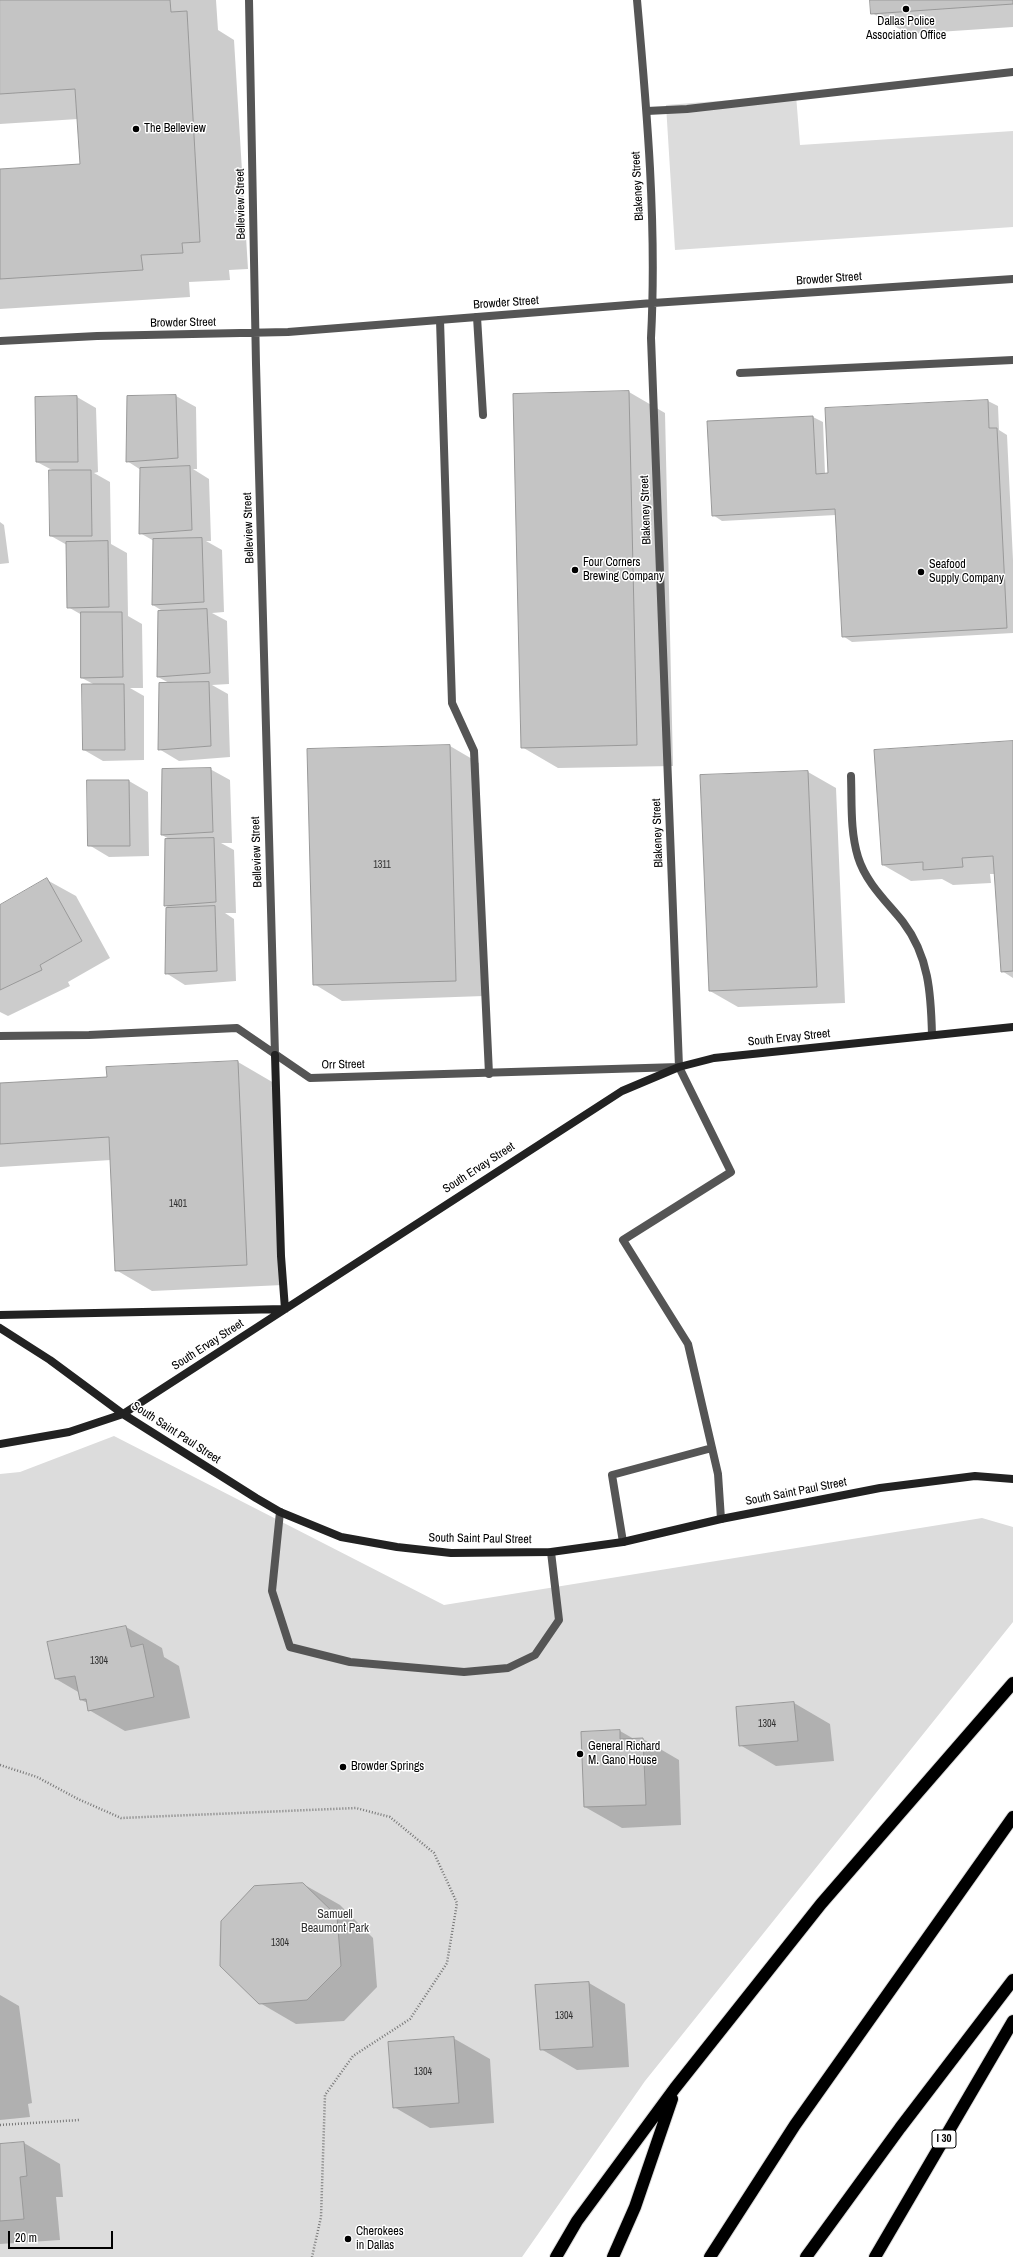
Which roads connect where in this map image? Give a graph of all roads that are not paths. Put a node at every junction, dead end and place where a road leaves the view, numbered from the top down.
1 (249, 0) edge
2 (638, 0) edge
3 (1013, 72) edge
4 (647, 111) junction
5 (1013, 280) edge
6 (653, 303) junction
7 (478, 317) junction
8 (440, 320) junction
9 (256, 334) junction
10 (0, 341) edge
11 (1013, 360) edge
12 (740, 372) dead end
13 (483, 415) dead end
14 (851, 776) dead end
15 (1013, 1027) edge
16 (932, 1035) junction
17 (0, 1036) edge
18 (275, 1055) junction
19 (679, 1067) junction
20 (489, 1074) junction
21 (286, 1308) junction
22 (0, 1315) edge
23 (0, 1328) edge
24 (123, 1414) junction
25 (0, 1444) edge
26 (712, 1448) junction
27 (1013, 1478) edge
28 (280, 1512) junction
29 (722, 1519) junction
30 (623, 1542) junction
31 (551, 1552) junction
32 (1013, 1683) edge
33 (1013, 1817) edge
34 (1013, 1980) edge
35 (1013, 2021) edge
36 (675, 2088) junction
37 (556, 2257) edge
38 (613, 2257) edge
39 (710, 2257) edge
40 (806, 2257) edge
41 (875, 2257) edge

1 - 9 street, Belleview Street
2 - 4 street, Blakeney Street
3 - 4 street
4 - 6 street, Blakeney Street
5 - 6 street, Browder Street
6 - 7 street, Browder Street
6 - 19 street, Blakeney Street
7 - 8 street, Browder Street
7 - 13 street
8 - 9 street, Browder Street
8 - 20 street
9 - 10 street, Browder Street
9 - 18 street, Belleview Street
11 - 12 street
14 - 16 street
15 - 16 main road, South Ervay Street
16 - 19 main road, South Ervay Street
17 - 18 street, Orr Street
18 - 20 street, Orr Street
18 - 21 main road
19 - 20 street, Orr Street
19 - 21 main road, South Ervay Street
19 - 26 street
21 - 22 main road
21 - 24 main road, South Ervay Street
23 - 24 main road, South Saint Paul Street
24 - 25 main road, South Ervay Street
24 - 28 main road, South Saint Paul Street
26 - 29 street
26 - 30 street
27 - 29 main road, South Saint Paul Street
28 - 31 main road, South Saint Paul Street
28 - 31 street
29 - 30 main road, South Saint Paul Street
30 - 31 main road, South Saint Paul Street
32 - 36 highway
33 - 39 highway
34 - 40 highway
35 - 41 highway, I 30
36 - 37 highway
36 - 38 highway

